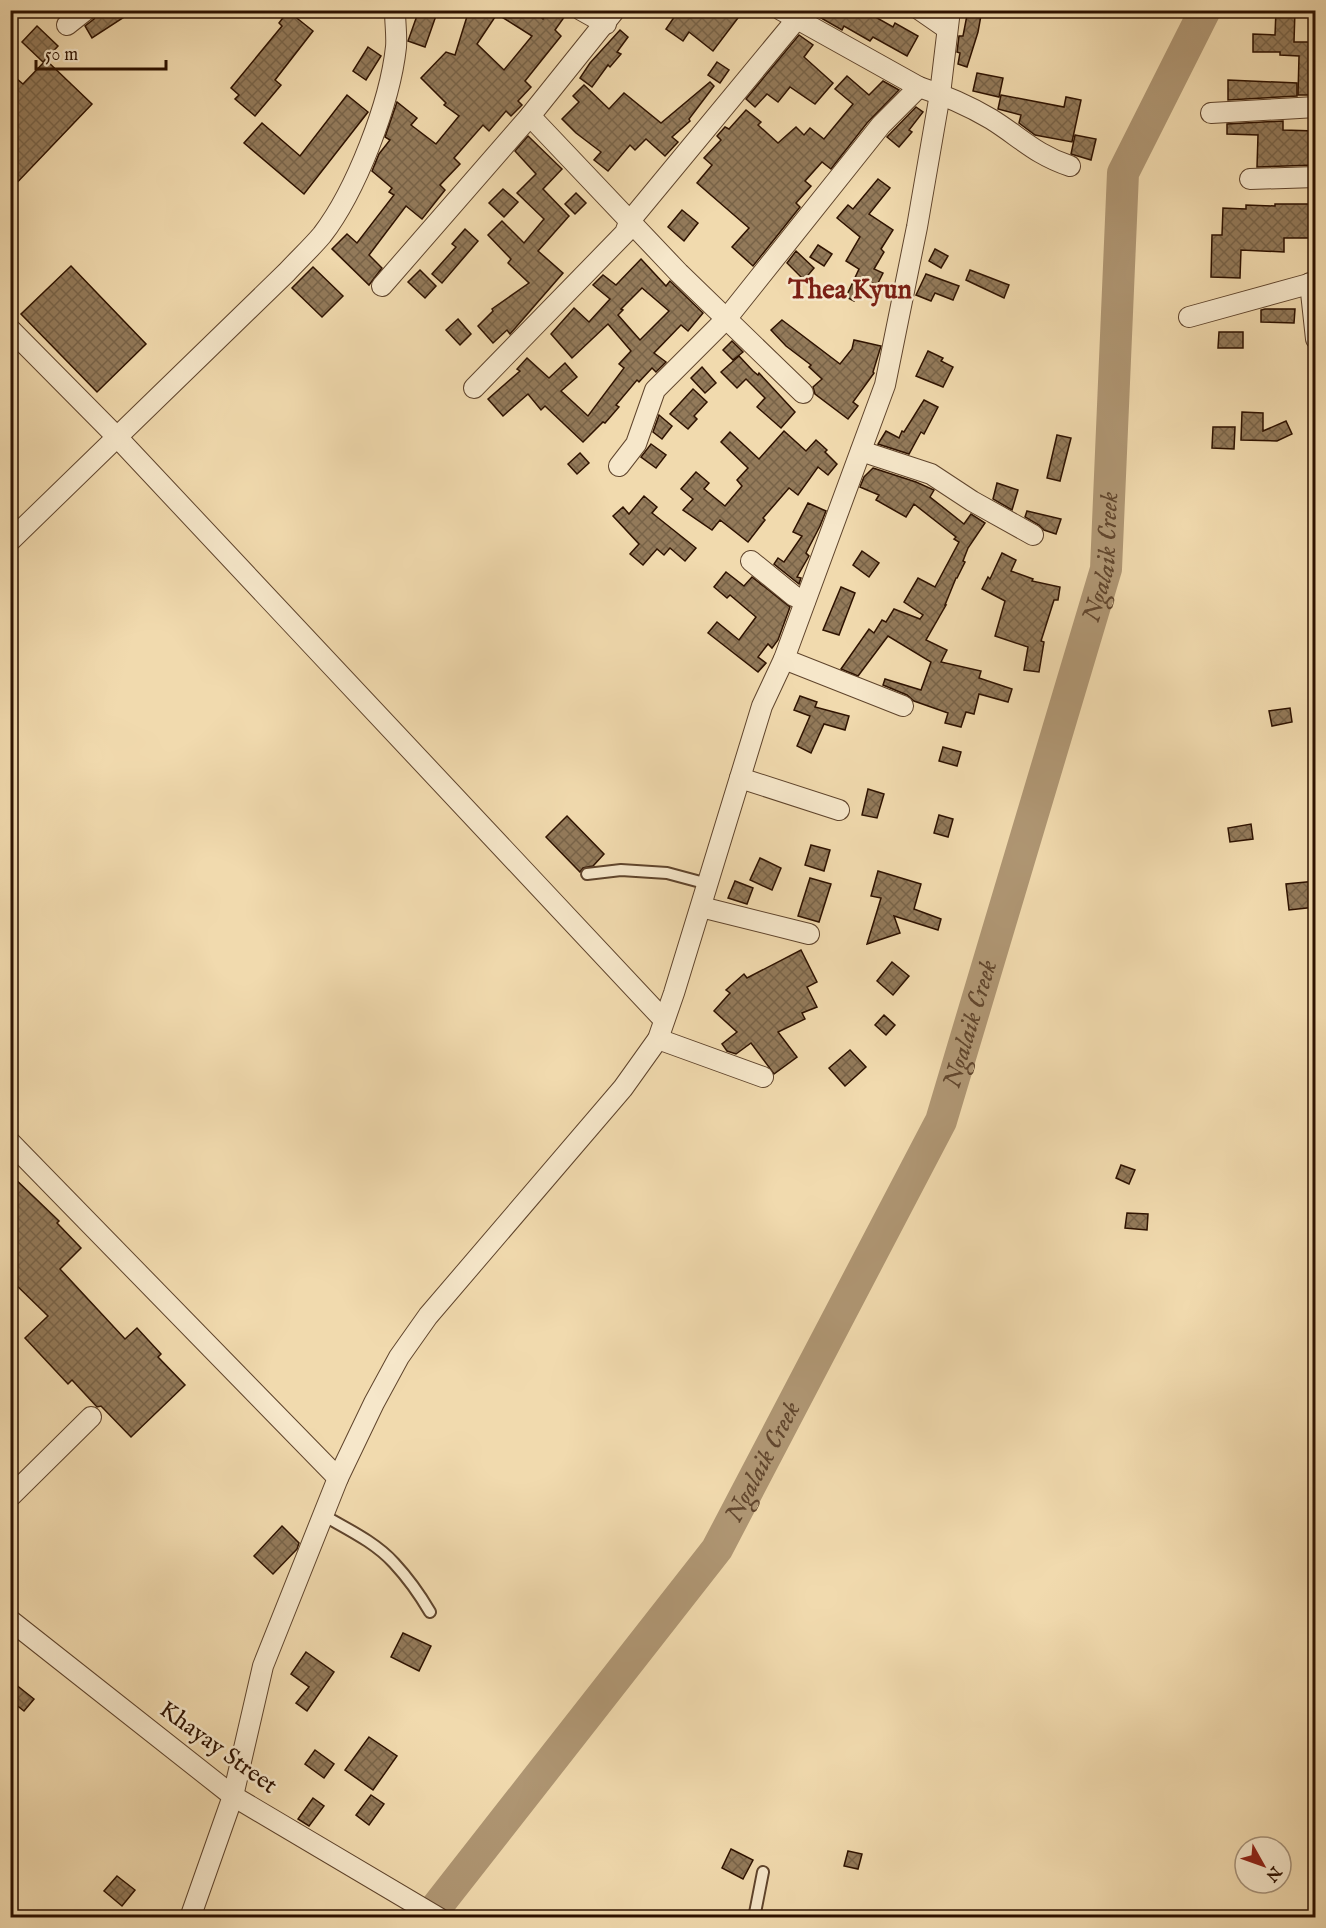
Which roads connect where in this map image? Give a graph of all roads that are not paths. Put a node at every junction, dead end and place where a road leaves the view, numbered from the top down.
1 (86, 10) edge
2 (395, 10) edge
3 (581, 10) edge
4 (920, 10) edge
5 (789, 15) edge
6 (610, 17) edge
7 (948, 19) edge
8 (67, 25) dead end
9 (919, 87) junction
10 (940, 94) junction
11 (1316, 107) edge
12 (1211, 114) dead end
13 (530, 116) junction
14 (1070, 166) dead end
15 (1316, 177) edge
16 (1250, 179) dead end
17 (629, 222) junction
18 (1313, 282) edge
19 (382, 286) dead end
20 (1189, 317) dead end
21 (727, 318) junction
22 (10, 329) edge
23 (1316, 339) edge
24 (474, 388) dead end
25 (803, 393) dead end
26 (117, 437) junction
27 (861, 452) junction
28 (619, 466) dead end
29 (1033, 535) dead end
30 (10, 541) edge
31 (751, 561) dead end
32 (805, 601) junction
33 (784, 658) junction
34 (903, 706) dead end
35 (740, 778) junction
36 (839, 810) dead end
37 (587, 874) dead end
38 (708, 884) junction
39 (701, 907) junction
40 (809, 934) dead end
41 (664, 1020) junction
42 (658, 1039) junction
43 (763, 1077) dead end
44 (10, 1142) edge
45 (91, 1417) dead end
46 (338, 1478) junction
47 (10, 1497) edge
48 (323, 1515) junction
49 (430, 1612) dead end
50 (10, 1620) edge
51 (233, 1796) junction
52 (763, 1872) dead end
53 (190, 1917) edge
54 (439, 1917) edge
55 (754, 1917) edge

1 - 8 street
2 - 26 street
3 - 6 street
4 - 7 street
5 - 9 street
5 - 17 street
6 - 13 street
7 - 10 street
9 - 10 street
9 - 21 street
10 - 14 street
10 - 27 street
11 - 12 street
13 - 17 street
13 - 19 street
15 - 16 street
17 - 21 street
17 - 24 street
18 - 20 street
18 - 23 street
21 - 25 street
21 - 28 street
22 - 26 street
26 - 30 street
26 - 41 street
27 - 29 street
27 - 32 street
31 - 32 street
32 - 33 street
33 - 34 street
33 - 35 street
35 - 36 street
35 - 38 street
37 - 38 lane
38 - 39 street
39 - 40 street
39 - 41 street
41 - 42 street
42 - 43 street
42 - 46 street
44 - 46 street
45 - 47 street
46 - 48 street
48 - 49 lane
48 - 51 street
50 - 51 street, Khayay Street
51 - 53 street
51 - 54 street, Khayay Street
52 - 55 lane

